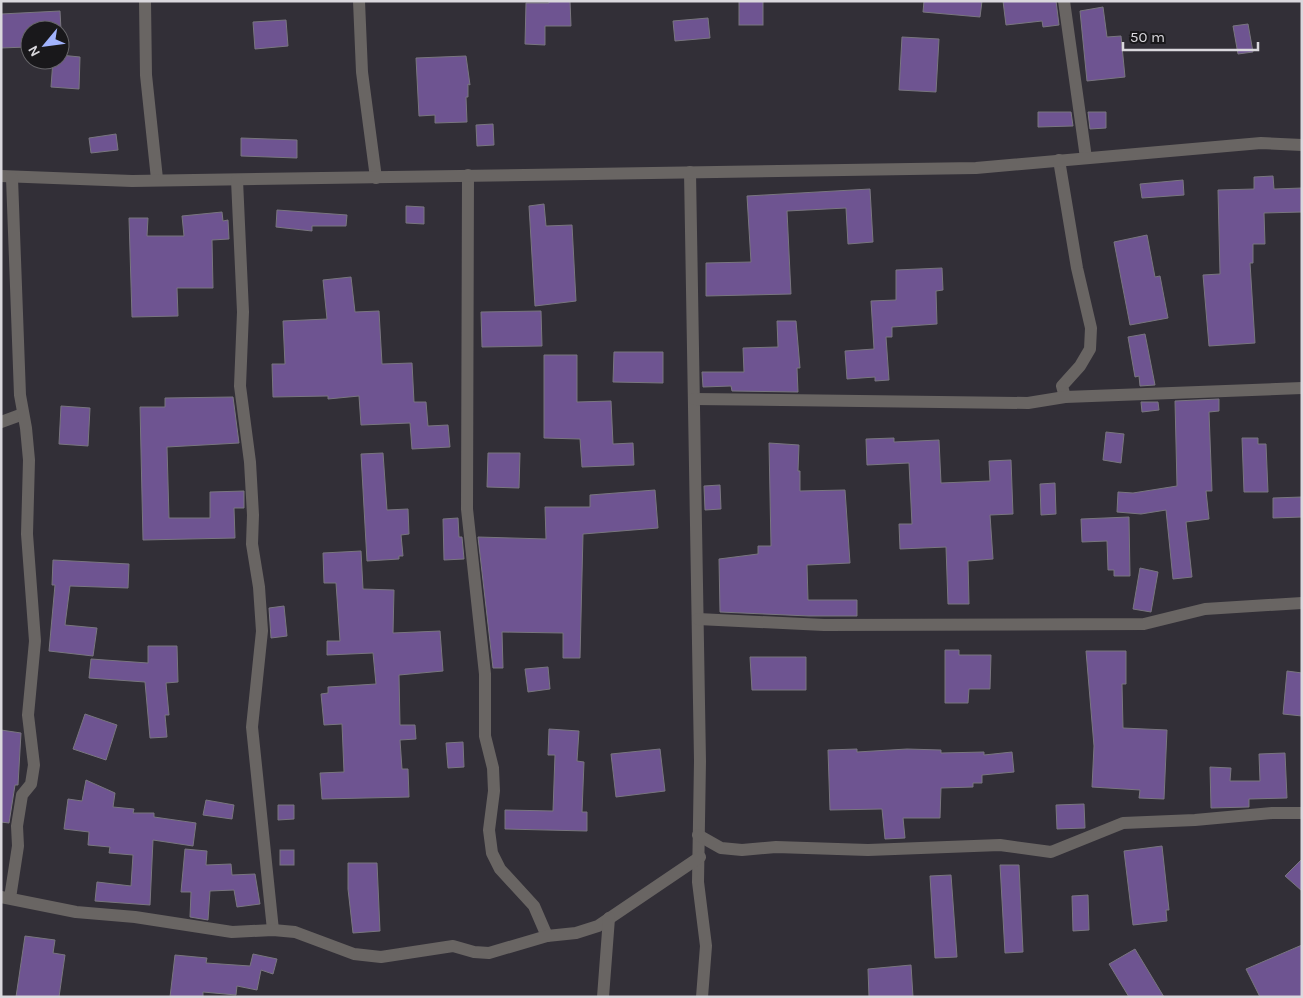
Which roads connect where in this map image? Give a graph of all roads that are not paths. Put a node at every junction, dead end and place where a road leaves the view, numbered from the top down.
1 (145, 1) edge
2 (359, 1) edge
3 (1064, 1) edge
4 (1302, 145) edge
5 (1086, 158) junction
6 (1059, 160) junction
7 (690, 172) junction
8 (468, 175) junction
9 (7, 177) edge
10 (376, 178) junction
11 (157, 179) junction
12 (237, 180) junction
13 (1302, 388) edge
14 (1064, 397) junction
15 (694, 399) junction
16 (23, 414) junction
17 (1, 422) edge
18 (1302, 603) edge
19 (698, 619) junction
20 (1302, 813) edge
21 (698, 835) junction
22 (700, 857) junction
23 (6, 898) edge
24 (609, 918) junction
25 (273, 930) junction
26 (547, 936) junction
27 (603, 997) edge
28 (702, 997) edge

1 - 11 street
2 - 10 street
3 - 5 street
4 - 5 street
5 - 6 street
6 - 7 street
6 - 14 street
7 - 8 street
7 - 15 street
8 - 10 street
8 - 26 street
9 - 11 street
9 - 16 street
10 - 12 street
11 - 12 street
12 - 25 street
13 - 14 street
14 - 15 street
15 - 19 street
16 - 17 street
16 - 23 street
18 - 19 street
19 - 21 street
20 - 21 street
21 - 22 street
22 - 24 street
22 - 28 street
23 - 25 street
24 - 26 street
24 - 27 street
25 - 26 street

